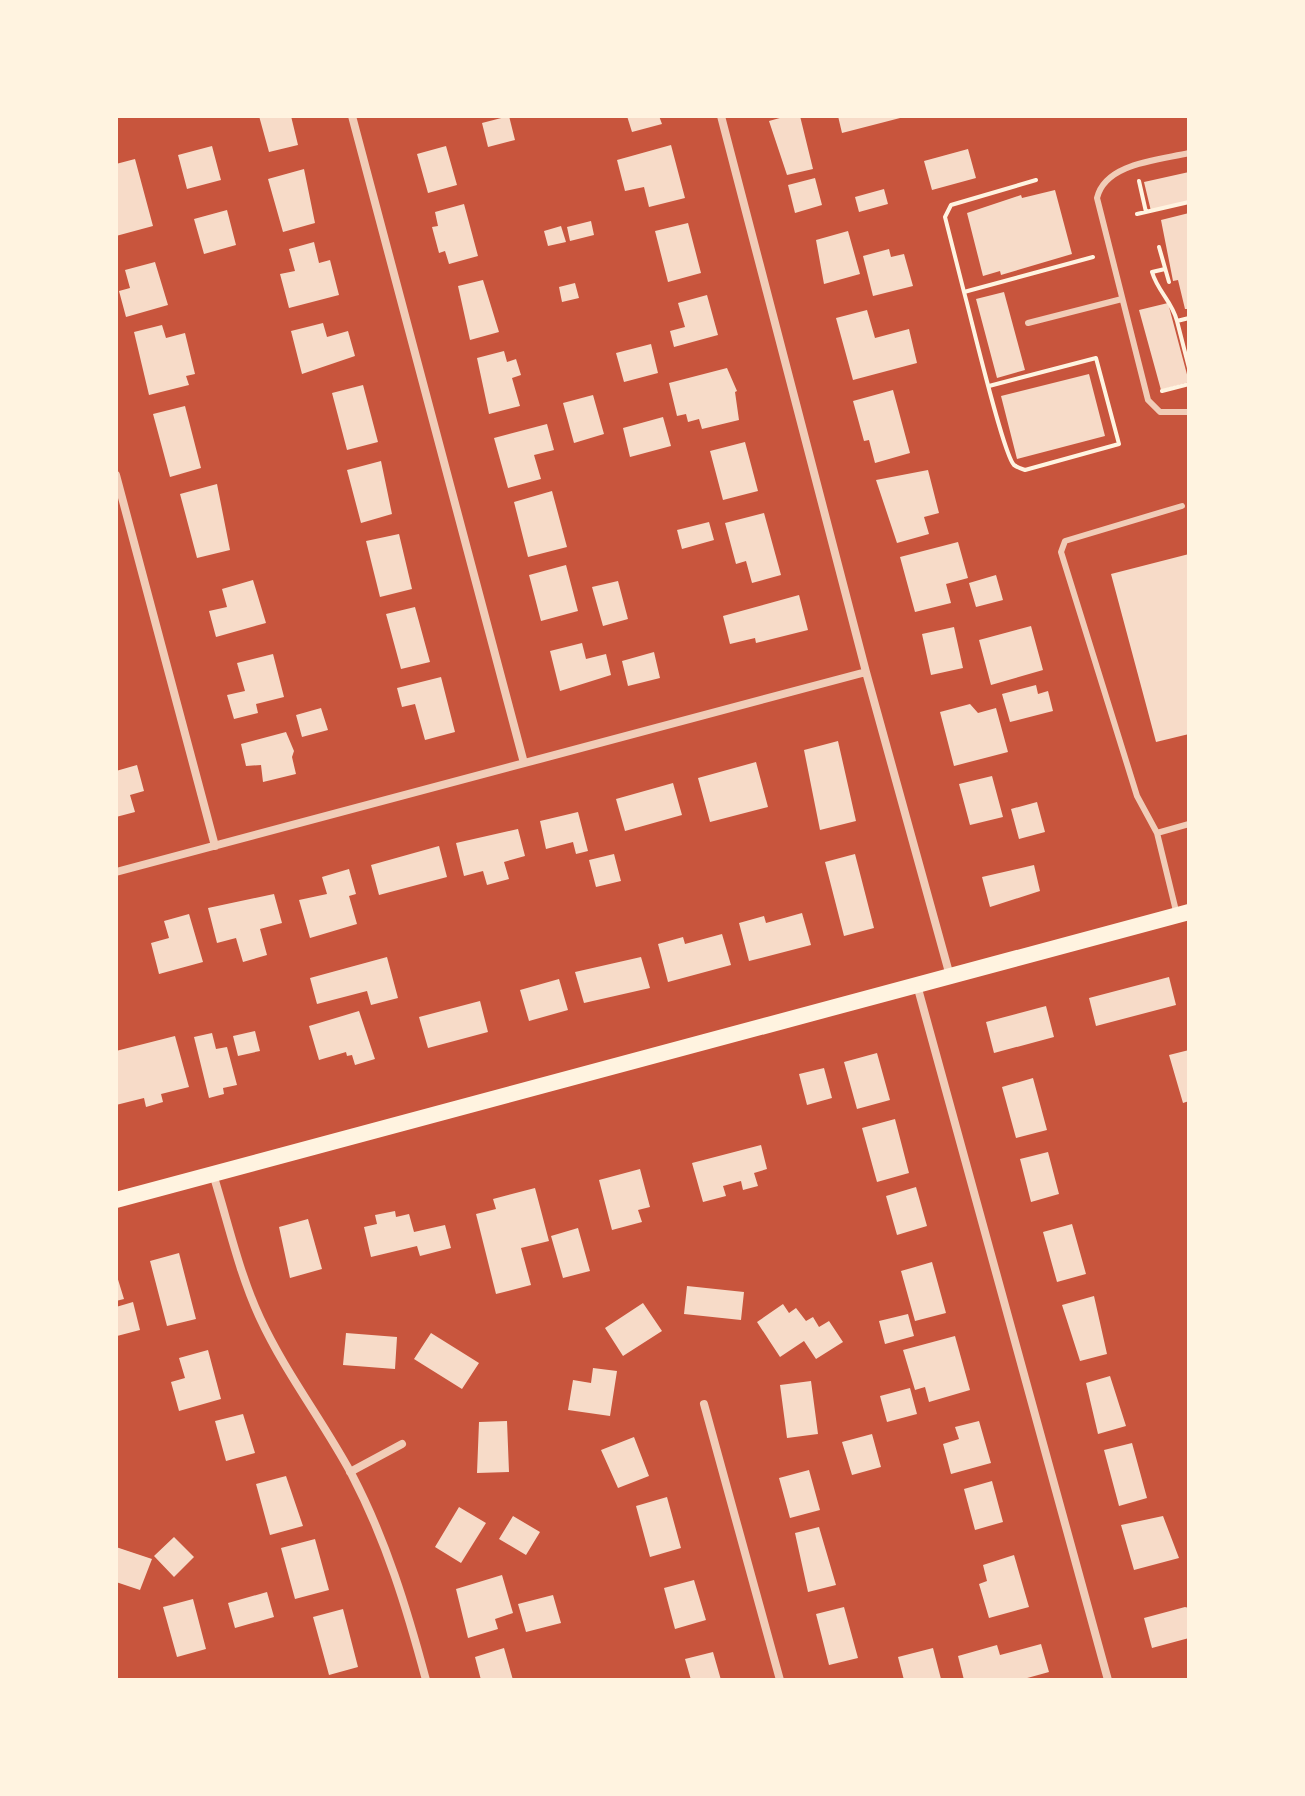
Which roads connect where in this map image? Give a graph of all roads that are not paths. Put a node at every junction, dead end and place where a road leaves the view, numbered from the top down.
1 (352, 116) edge
2 (721, 116) edge
3 (1189, 153) edge
4 (1122, 299) junction
5 (1028, 323) dead end
6 (1189, 412) edge
7 (116, 475) edge
8 (1182, 506) dead end
9 (866, 672) junction
10 (524, 763) junction
11 (1189, 824) edge
12 (1157, 833) junction
13 (215, 846) junction
14 (116, 872) edge
15 (1183, 913) edge
16 (950, 976) junction
17 (917, 985) junction
18 (213, 1174) junction
19 (116, 1200) edge
20 (704, 1404) dead end
21 (402, 1444) dead end
22 (350, 1472) junction
23 (426, 1680) edge
24 (780, 1680) edge
25 (1108, 1680) edge

1 - 10 street
2 - 9 street
3 - 4 lane
4 - 5 lane
4 - 6 lane
7 - 13 street
8 - 12 lane
9 - 10 street
9 - 16 street
10 - 13 street
11 - 12 lane
12 - 15 lane
13 - 14 street
15 - 16 main road
16 - 17 main road
17 - 18 main road
17 - 25 street
18 - 19 main road
18 - 22 street
20 - 24 street
21 - 22 street
22 - 23 street

